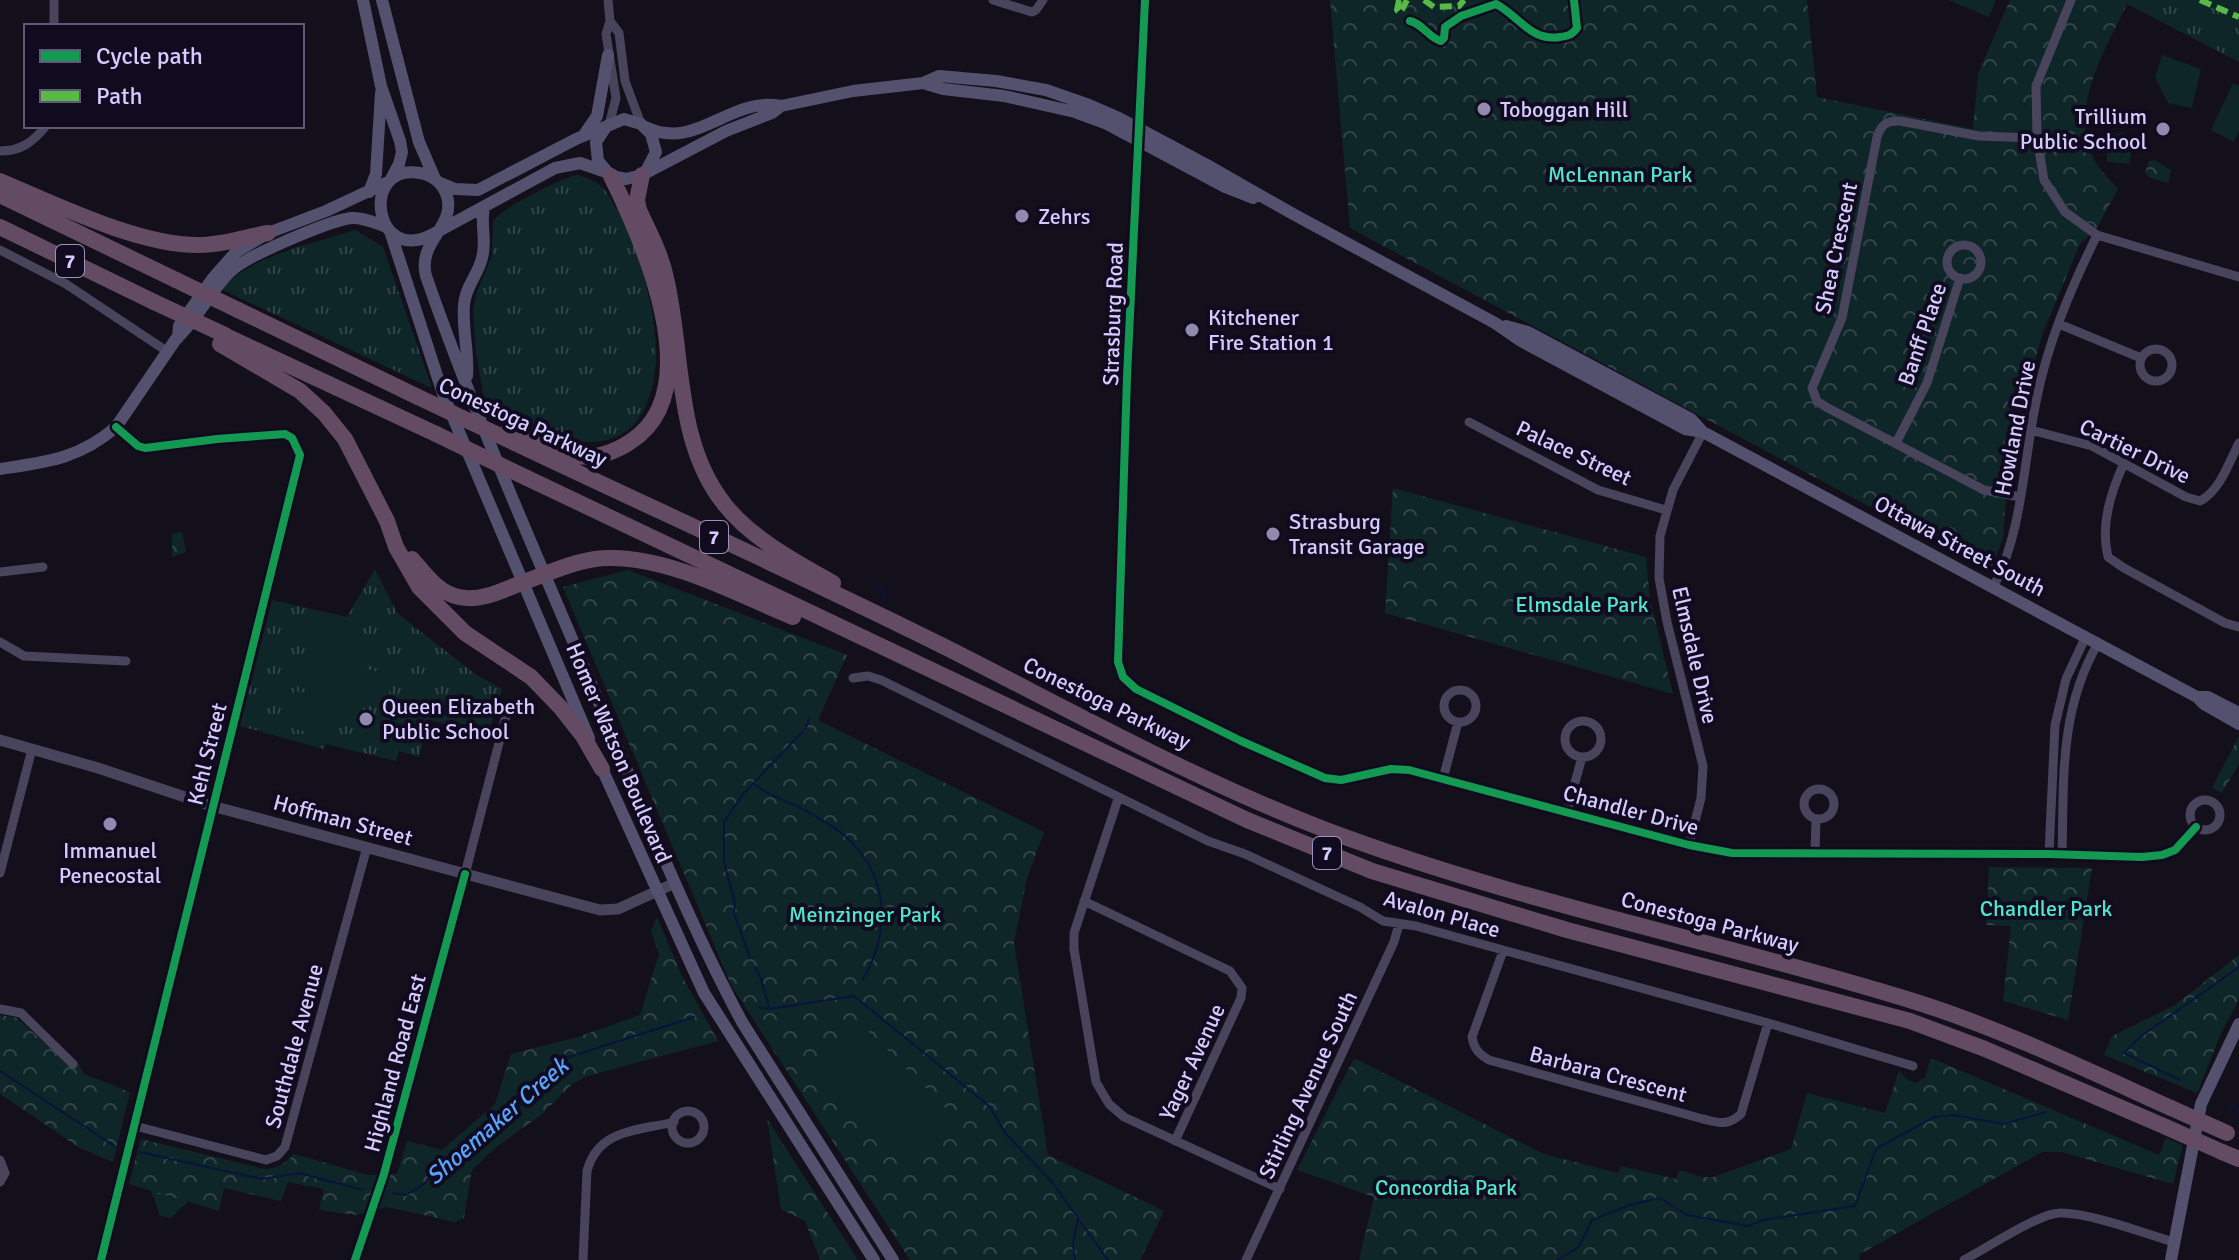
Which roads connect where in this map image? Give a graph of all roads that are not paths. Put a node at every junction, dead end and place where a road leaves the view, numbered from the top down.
1 (54, 0) edge
2 (363, 0) edge
3 (382, 0) edge
4 (608, 0) edge
5 (993, 0) edge
6 (1043, 0) edge
7 (1145, 0) edge
8 (2071, 0) edge
9 (610, 21) junction
10 (54, 24) edge
11 (608, 55) junction
12 (381, 86) junction
13 (781, 106) junction
14 (609, 125) junction
15 (643, 125) junction
16 (44, 128) edge
17 (584, 136) junction
18 (1140, 136) junction
19 (2037, 138) junction
20 (0, 151) edge
21 (644, 173) junction
22 (608, 174) junction
23 (437, 180) junction
24 (0, 181) edge
25 (389, 182) junction
26 (369, 192) junction
27 (0, 195) edge
28 (484, 207) junction
29 (0, 227) edge
30 (389, 229) junction
31 (268, 233) junction
32 (435, 233) junction
33 (2097, 235) junction
34 (0, 250) edge
35 (2239, 277) edge
36 (1960, 278) dead end
37 (2059, 324) junction
38 (178, 338) junction
39 (222, 340) junction
40 (168, 352) junction
41 (2141, 358) dead end
42 (466, 387) junction
43 (1469, 422) dead end
44 (116, 427) junction
45 (2031, 430) junction
46 (1703, 432) junction
47 (511, 437) junction
48 (1896, 443) junction
49 (2239, 443) edge
50 (2124, 463) junction
51 (0, 469) edge
52 (2020, 497) junction
53 (1666, 510) junction
54 (387, 521) junction
55 (43, 567) dead end
56 (0, 572) edge
57 (548, 581) junction
58 (524, 582) junction
59 (1994, 586) junction
60 (2239, 627) edge
61 (913, 631) junction
62 (1120, 631) joint
63 (2092, 640) junction
64 (0, 642) edge
65 (874, 645) junction
66 (126, 661) dead end
67 (853, 678) dead end
68 (2197, 697) junction
69 (2239, 713) edge
70 (506, 716) dead end
71 (1458, 722) dead end
72 (2239, 724) edge
73 (0, 740) edge
74 (32, 749) junction
75 (1582, 757) junction
76 (602, 769) junction
77 (1443, 779) junction
78 (1118, 799) junction
79 (212, 806) junction
80 (1567, 812) junction
81 (1816, 819) dead end
82 (2196, 827) dead end
83 (1689, 845) junction
84 (367, 847) junction
85 (1815, 852) junction
86 (2049, 854) junction
87 (2062, 855) junction
88 (0, 873) edge
89 (465, 874) junction
90 (675, 883) junction
91 (657, 892) junction
92 (1084, 901) junction
93 (1399, 924) junction
94 (1503, 951) junction
95 (0, 1009) edge
96 (1768, 1023) junction
97 (2239, 1024) edge
98 (73, 1064) dead end
99 (1913, 1066) dead end
100 (674, 1122) dead end
101 (135, 1126) junction
102 (2233, 1135) edge
103 (1175, 1141) junction
104 (2239, 1159) edge
105 (0, 1160) edge
106 (0, 1182) edge
107 (1280, 1189) junction
108 (2174, 1242) junction
109 (101, 1260) edge
110 (355, 1260) edge
111 (583, 1260) edge
112 (874, 1260) edge
113 (893, 1260) edge
114 (1246, 1260) edge
115 (1964, 1260) edge
116 (2171, 1260) edge

1 - 10 street
2 - 12 main road
3 - 23 main road
4 - 9 street
5 - 6 street
7 - 18 street, Strasburg Road
8 - 19 street
9 - 11 street
9 - 15 street
11 - 14 street
11 - 17 main road
12 - 25 main road
12 - 26 main road
13 - 15 main road, Ottawa Street South
13 - 18 main road, Ottawa Street South
13 - 21 main road, Ottawa Street South
14 - 15 main road
14 - 17 main road
14 - 22 main road
15 - 21 main road
16 - 20 street
17 - 23 main road
18 - 46 main road, Ottawa Street South
18 - 62 street, Strasburg Road
19 - 33 street
19 - 48 street, Shea Crescent
21 - 22 main road
21 - 61 highway
22 - 28 main road
22 - 47 highway
23 - 25 main road
23 - 32 main road
24 - 31 highway
25 - 26 main road
25 - 30 main road
26 - 31 main road
27 - 47 highway, Conestoga Parkway / 7, bridge
28 - 32 main road
28 - 42 main road
29 - 39 highway, Conestoga Parkway / 7, bridge
30 - 32 main road
30 - 38 main road
30 - 58 main road, Homer Watson Boulevard
31 - 38 main road
32 - 42 main road, Homer Watson Boulevard
33 - 35 street
33 - 37 street, Howland Drive
34 - 40 street
36 - 48 street, Banff Place
37 - 41 street
37 - 45 street, Howland Drive
38 - 40 main road
39 - 54 highway
39 - 65 highway, Conestoga Parkway / 7, bridge
40 - 44 main road
42 - 57 main road, Homer Watson Boulevard
43 - 53 street, Palace Street
44 - 51 main road
44 - 79 street, Kehl Street
45 - 50 street, Cartier Drive
45 - 52 street, Howland Drive
46 - 53 street, Elmsdale Drive
46 - 59 main road, Ottawa Street South
47 - 61 highway, Conestoga Parkway / 7
48 - 52 street, Shea Crescent
49 - 50 street, Cartier Drive
50 - 60 street
52 - 59 street, Howland Drive
53 - 83 street, Elmsdale Drive
54 - 58 highway
54 - 76 highway
55 - 56 street
57 - 58 highway
57 - 65 highway
57 - 90 main road, Homer Watson Boulevard
58 - 76 main road, Homer Watson Boulevard
59 - 63 main road, Ottawa Street South
61 - 102 highway, Conestoga Parkway / 7, bridge
62 - 77 street, Chandler Drive
63 - 68 main road, Ottawa Street South
63 - 86 street
63 - 87 street
64 - 66 street
65 - 104 highway, Conestoga Parkway / 7, bridge
67 - 78 street, Avalon Place
68 - 69 main road
68 - 72 main road
70 - 89 street, Highland Road East
71 - 77 street
73 - 74 street, Hoffman Street
74 - 79 street, Hoffman Street
74 - 88 street
75 - 75 street
75 - 80 street
76 - 91 main road, Homer Watson Boulevard
77 - 80 street, Chandler Drive
78 - 92 street
78 - 93 street, Avalon Place
79 - 84 street, Hoffman Street
79 - 101 street, Kehl Street
80 - 83 street, Chandler Drive
81 - 85 street
82 - 87 street, Chandler Drive
83 - 85 street, Chandler Drive
84 - 89 street, Hoffman Street
84 - 101 street, Southdale Avenue
85 - 86 street, Chandler Drive
86 - 87 street, Chandler Drive
89 - 91 street, Hoffman Street
89 - 110 street, Highland Road East
90 - 91 street, Hoffman Street
90 - 113 main road, Homer Watson Boulevard
91 - 112 main road, Homer Watson Boulevard
92 - 103 street
92 - 103 street, Yager Avenue
93 - 94 street, Avalon Place
93 - 107 street, Stirling Avenue South
94 - 96 street, Avalon Place
94 - 96 street, Barbara Crescent
95 - 98 street
96 - 99 street, Avalon Place
97 - 108 main road
100 - 111 street
101 - 109 street, Kehl Street
103 - 107 street
105 - 106 street
107 - 114 street, Stirling Avenue South
108 - 115 street
108 - 116 main road

